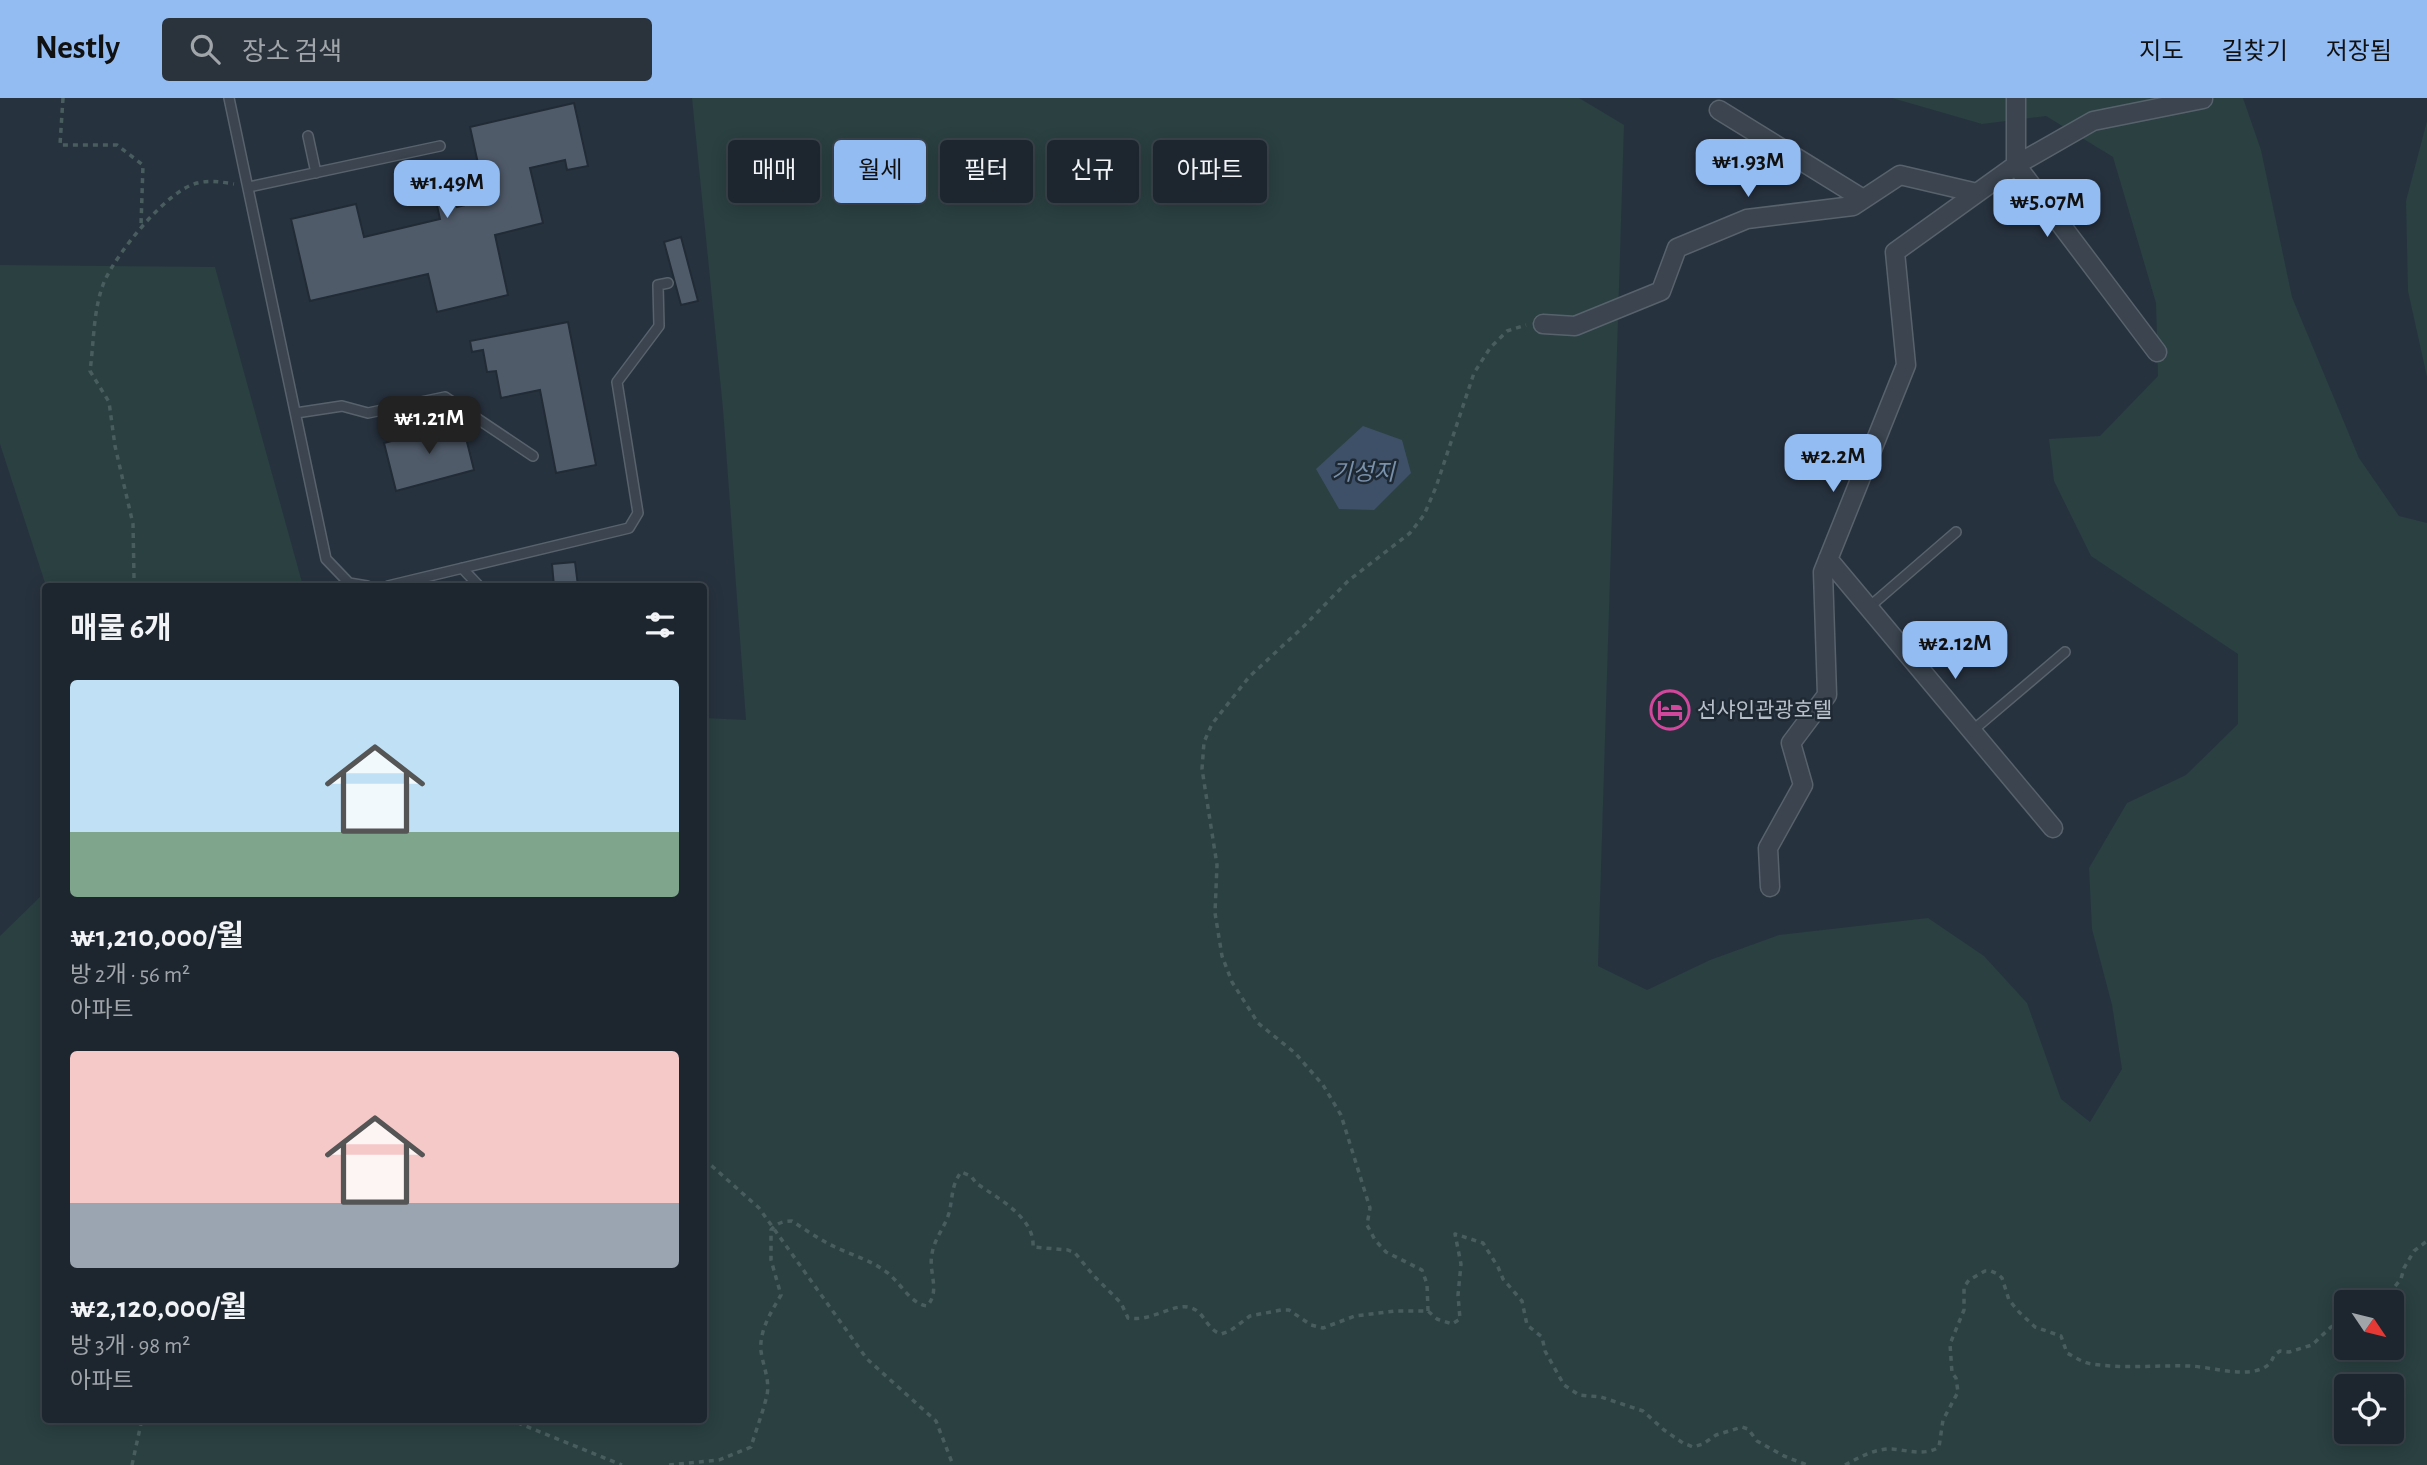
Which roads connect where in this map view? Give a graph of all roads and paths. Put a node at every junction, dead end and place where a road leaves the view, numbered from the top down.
1 (63, 98) edge
2 (229, 98) edge
3 (2016, 98) edge
4 (2203, 99) edge
5 (1719, 110) dead end
6 (308, 136) dead end
7 (440, 146) dead end
8 (2016, 165) junction
9 (316, 173) junction
10 (249, 187) junction
11 (1977, 193) junction
12 (1863, 199) junction
13 (141, 227) junction
14 (668, 283) dead end
15 (1543, 324) joint
16 (2157, 352) dead end
17 (296, 413) junction
18 (533, 456) dead end
19 (1956, 532) dead end
20 (1828, 559) junction
21 (462, 568) junction
22 (138, 583) edge
23 (349, 583) edge
24 (400, 583) edge
25 (477, 583) edge
26 (1868, 608) junction
27 (2065, 652) dead end
28 (1972, 731) junction
29 (2053, 828) dead end
30 (1770, 887) dead end
31 (707, 1162) edge
32 (773, 1227) junction
33 (2427, 1241) edge
34 (2392, 1290) edge
35 (1428, 1311) junction
36 (2334, 1325) edge
37 (141, 1423) edge
38 (518, 1423) edge
39 (132, 1465) edge
40 (622, 1465) edge
41 (669, 1465) edge
42 (953, 1465) edge
43 (1807, 1465) edge
44 (1845, 1465) edge

1 - 13 path
2 - 10 lane
3 - 8 street
4 - 8 street
5 - 12 street
6 - 9 lane
7 - 9 lane
8 - 11 street
8 - 16 street
9 - 10 lane
10 - 13 path
10 - 17 lane
11 - 12 street
11 - 20 street
12 - 15 street
13 - 22 path
14 - 21 lane
15 - 35 path
17 - 18 lane
17 - 23 lane
19 - 26 lane
20 - 26 street
20 - 30 street
21 - 24 lane
21 - 25 lane
26 - 28 street
27 - 28 lane
28 - 29 street
31 - 32 path
32 - 35 path
32 - 41 path
32 - 42 path
33 - 34 path
35 - 43 path
36 - 44 path
37 - 39 path
38 - 40 path

